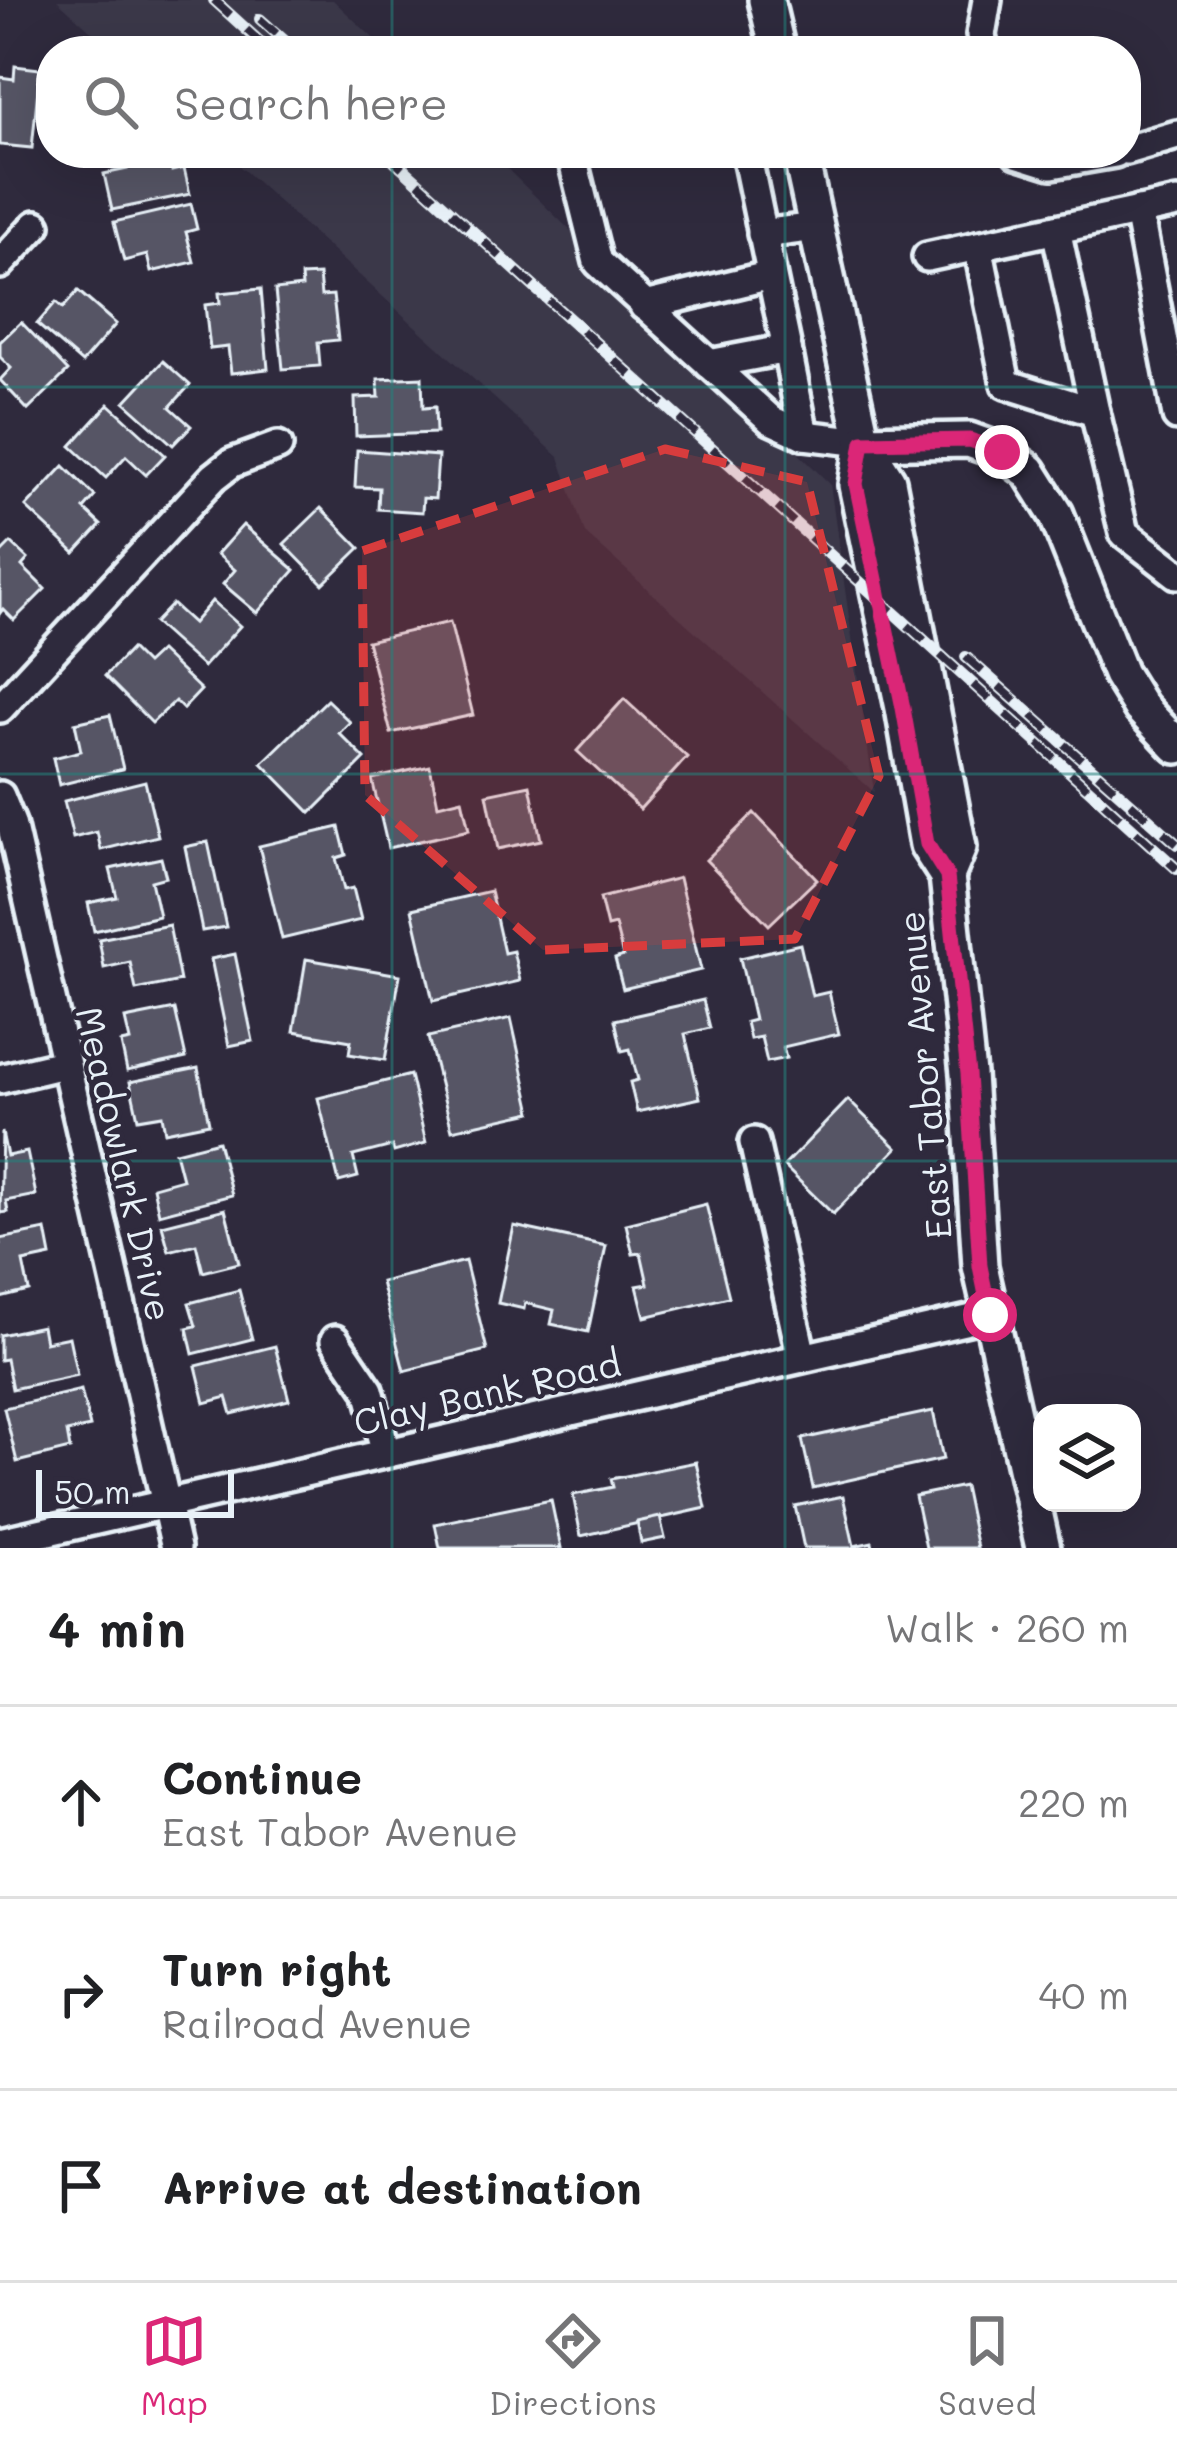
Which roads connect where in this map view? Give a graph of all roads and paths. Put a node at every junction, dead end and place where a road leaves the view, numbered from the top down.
1 (766, 0) edge
2 (987, 0) edge
3 (774, 36) edge
4 (981, 36) edge
5 (1177, 135) edge
6 (1141, 146) edge
7 (575, 168) edge
8 (749, 168) edge
9 (803, 168) edge
10 (1177, 203) edge
11 (1138, 211) junction
12 (36, 225) dead end
13 (816, 227) junction
14 (1056, 229) junction
15 (762, 233) junction
16 (978, 246) junction
17 (927, 257) dead end
18 (0, 264) edge
19 (771, 275) junction
20 (644, 306) junction
21 (787, 349) junction
22 (709, 364) junction
23 (1095, 412) junction
24 (1177, 416) edge
25 (804, 435) junction
26 (863, 442) junction
27 (278, 446) dead end
28 (1177, 574) edge
29 (0, 708) edge
30 (1177, 746) edge
31 (0, 796) edge
32 (63, 1064) junction
33 (0, 1079) edge
34 (754, 1142) dead end
35 (990, 1315) junction
36 (335, 1340) dead end
37 (802, 1357) junction
38 (386, 1453) junction
39 (166, 1503) junction
40 (0, 1542) edge
41 (176, 1548) edge
42 (1043, 1548) edge

1 - 3 main road
2 - 4 street
5 - 6 street
7 - 20 street
8 - 15 street
9 - 13 main road, East Tabor Avenue
10 - 11 street
11 - 14 street
11 - 24 street
12 - 18 street
13 - 15 street
13 - 26 main road, East Tabor Avenue
14 - 16 street
14 - 23 street
15 - 19 street
16 - 17 street
16 - 23 street
19 - 20 street
19 - 21 street
20 - 22 street
21 - 22 street
21 - 25 street
22 - 25 street
23 - 28 street
25 - 26 street
26 - 30 main road
26 - 35 main road, East Tabor Avenue
27 - 29 street
31 - 32 street, Meadowlark Drive
32 - 33 street
32 - 39 street, Meadowlark Drive
34 - 37 street
35 - 37 street, Clay Bank Road
35 - 42 main road, East Tabor Avenue
36 - 38 street
37 - 38 street, Clay Bank Road
38 - 39 street, Clay Bank Road
39 - 40 street, Clay Bank Road
39 - 41 street, Meadowlark Drive

